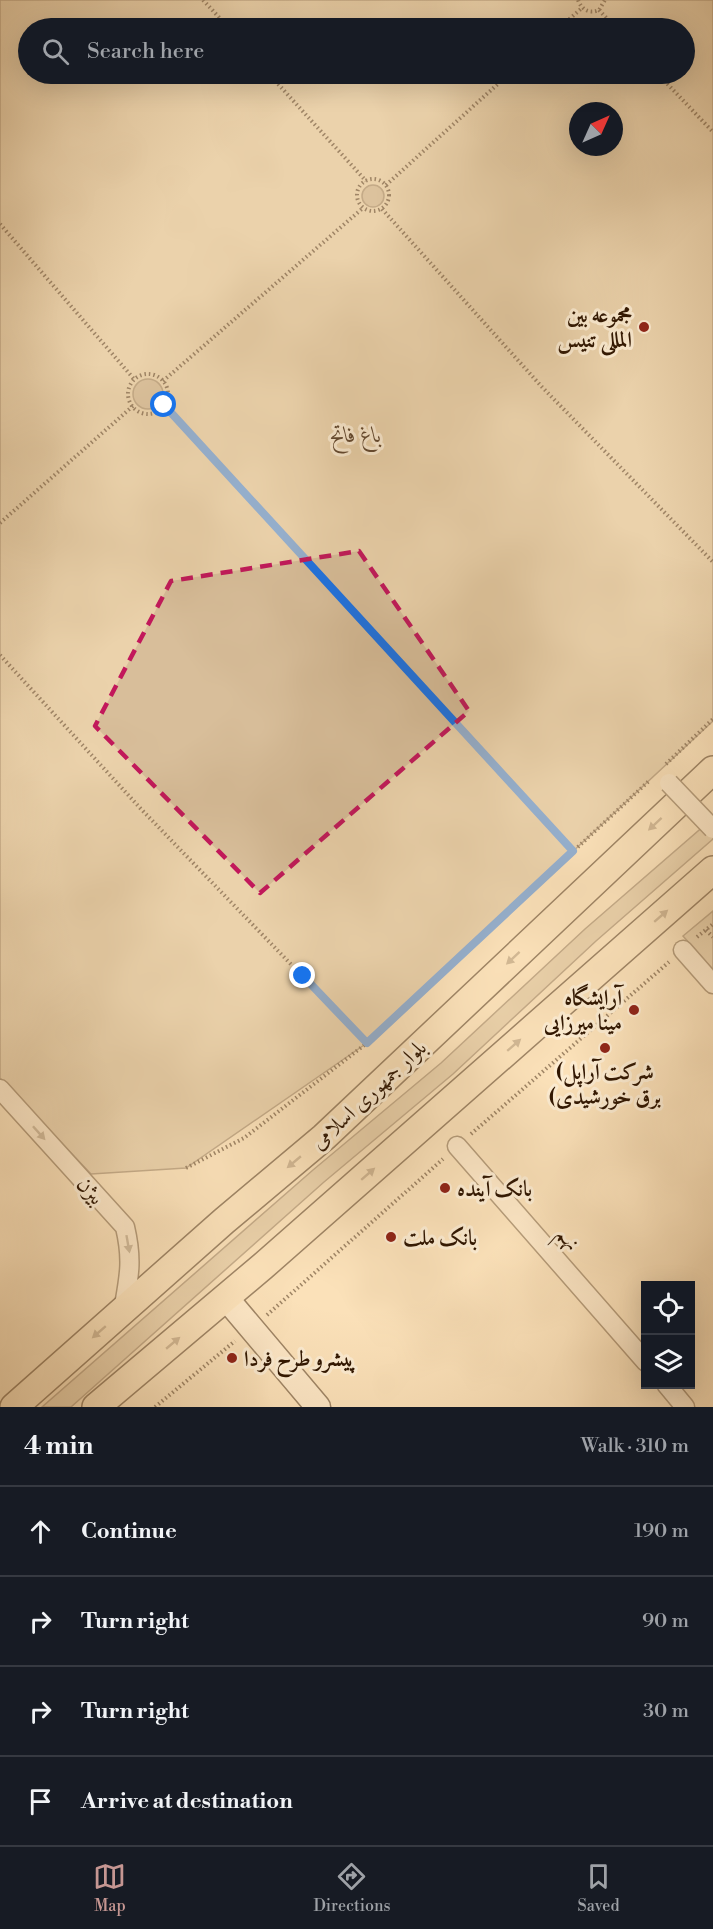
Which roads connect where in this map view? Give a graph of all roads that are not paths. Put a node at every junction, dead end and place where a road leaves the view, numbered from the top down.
1 (713, 770) edge
2 (663, 778) road end
3 (713, 829) edge
4 (713, 870) edge
5 (683, 950) road end
6 (713, 984) edge
7 (0, 1089) edge
8 (457, 1146) road end
9 (226, 1298) junction
10 (123, 1311) junction
11 (641, 1357) edge
12 (670, 1389) edge
13 (14, 1407) edge
14 (96, 1407) edge
15 (318, 1407) edge
16 (685, 1407) edge

1 -> 10 main road, بلوار جمهوری اسلامی
2 - 3 street, bridge
9 -> 4 main road
5 - 6 street
7 -> 10 street, بیژن
8 - 11 street, نهم
14 -> 9 main road
9 - 15 street
10 -> 13 main road, بلوار جمهوری اسلامی
12 - 16 street

